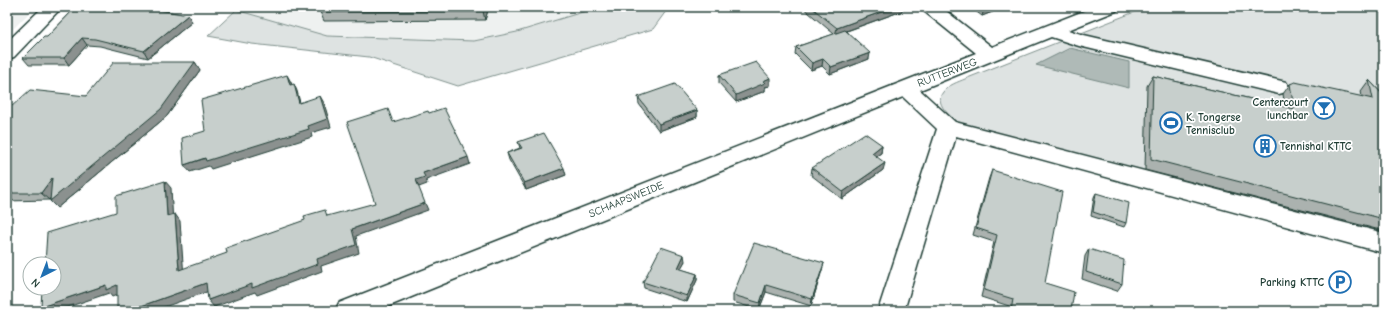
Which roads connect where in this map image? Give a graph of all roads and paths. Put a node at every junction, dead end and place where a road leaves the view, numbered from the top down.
1 (53, 7) edge
2 (930, 7) edge
3 (1110, 7) edge
4 (1051, 31) junction
5 (7, 54) edge
6 (990, 55) junction
7 (1279, 86) dead end
8 (905, 88) junction
9 (948, 127) junction
10 (1384, 243) edge
11 (348, 311) edge
12 (891, 311) edge

1 - 5 street
2 - 6 street
3 - 4 street, RUTTERWEG
4 - 6 street, RUTTERWEG
4 - 7 street
6 - 8 street, RUTTERWEG
8 - 9 street, RUTTERWEG
8 - 11 street, SCHAAPSWEIDE
9 - 10 street
9 - 12 street

